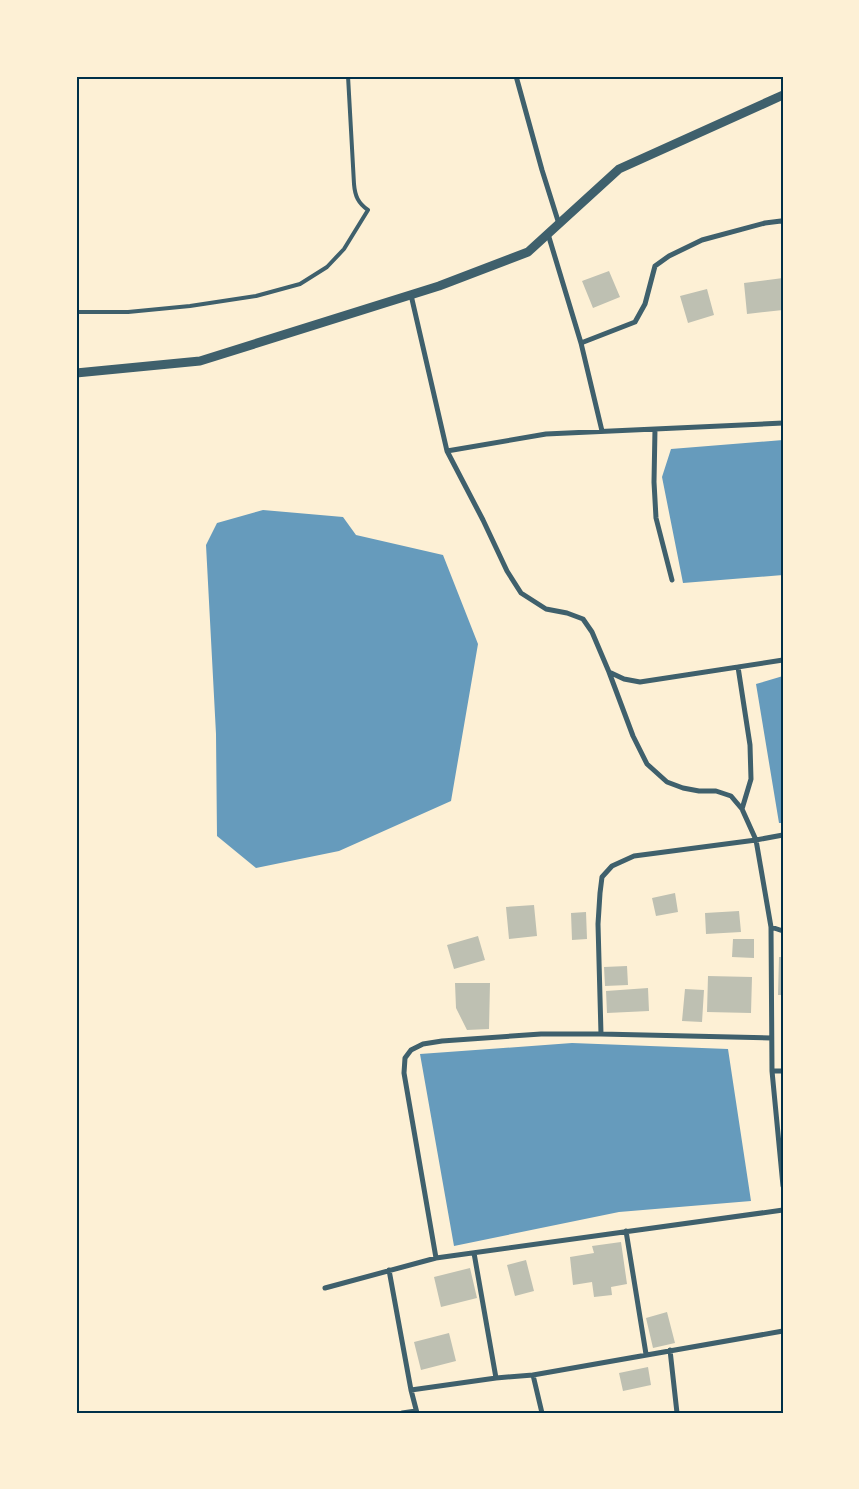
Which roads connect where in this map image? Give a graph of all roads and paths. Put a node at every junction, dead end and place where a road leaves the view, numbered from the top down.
1 (348, 76) edge
2 (516, 76) edge
3 (783, 95) edge
4 (783, 222) edge
5 (559, 224) junction
6 (548, 234) junction
7 (412, 295) junction
8 (76, 312) edge
9 (581, 344) junction
10 (76, 373) edge
11 (783, 423) edge
12 (654, 429) junction
13 (602, 431) junction
14 (447, 451) junction
15 (672, 580) dead end
16 (783, 660) edge
17 (738, 667) junction
18 (609, 672) junction
19 (742, 809) junction
20 (783, 835) edge
21 (756, 840) junction
22 (771, 927) junction
23 (783, 931) edge
24 (601, 1034) junction
25 (771, 1038) junction
26 (783, 1071) edge
27 (772, 1072) junction
28 (783, 1186) edge
29 (783, 1210) edge
30 (626, 1231) junction
31 (474, 1253) junction
32 (436, 1258) junction
33 (389, 1270) junction
34 (325, 1288) dead end
35 (783, 1331) edge
36 (670, 1350) junction
37 (646, 1354) junction
38 (533, 1375) junction
39 (496, 1378) junction
40 (411, 1390) junction
41 (416, 1412) edge
42 (402, 1413) edge
43 (542, 1413) edge
44 (677, 1413) edge

1 - 8 lane
2 - 5 street
3 - 5 street
4 - 9 street
5 - 6 street
6 - 7 street
6 - 9 street
7 - 10 street
7 - 14 street
9 - 13 street
11 - 12 street
12 - 13 street
12 - 15 street
13 - 14 street
14 - 18 street
16 - 17 street
17 - 18 street
17 - 19 street
18 - 19 street
19 - 21 street
20 - 21 street
21 - 22 street
21 - 24 street
22 - 23 street
22 - 25 street
24 - 25 street
24 - 32 street
25 - 27 street
26 - 27 street
27 - 28 street
29 - 30 street
30 - 31 street
30 - 37 street
31 - 32 street
31 - 39 street
32 - 33 street
33 - 34 street
33 - 40 street
35 - 36 street
36 - 37 street
36 - 44 street
37 - 38 street
38 - 39 street
38 - 43 street
39 - 40 street
40 - 41 street
41 - 42 street

